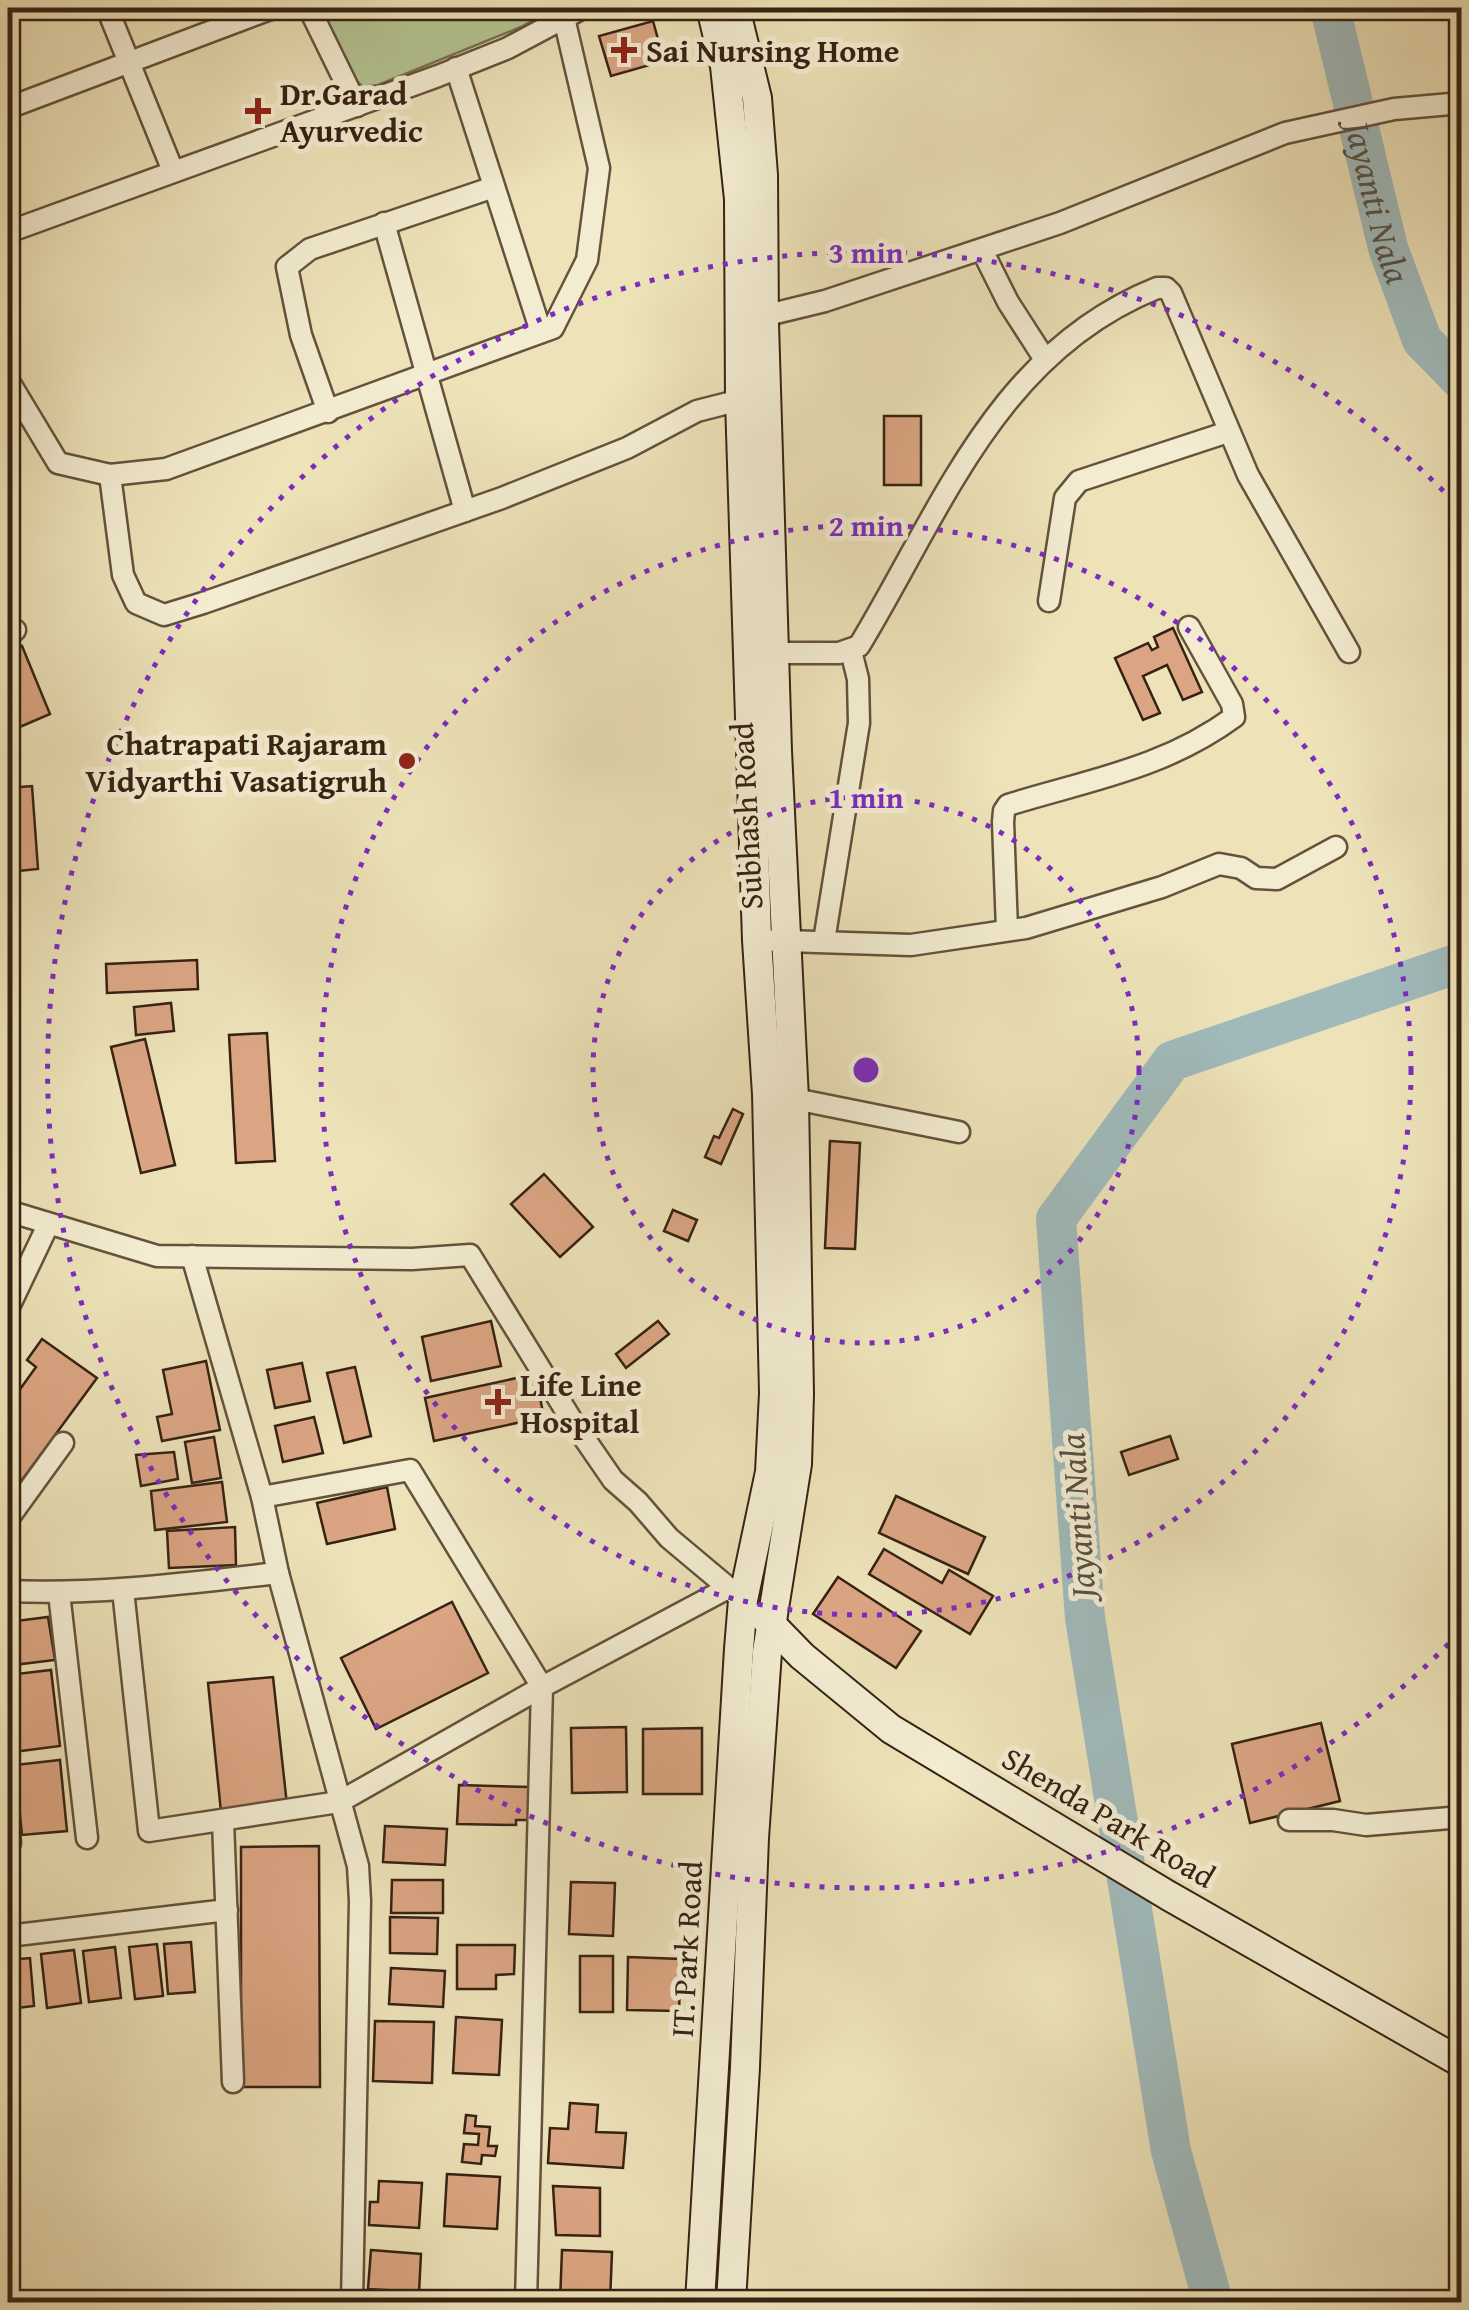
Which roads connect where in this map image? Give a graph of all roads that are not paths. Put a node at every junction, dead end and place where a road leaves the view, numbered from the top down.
1 (107, 8) edge
2 (273, 8) edge
3 (308, 8) edge
4 (584, 8) edge
5 (711, 8) edge
6 (735, 8) edge
7 (558, 15) edge
8 (129, 62) junction
9 (456, 68) junction
10 (1462, 103) edge
11 (357, 106) junction
12 (8, 108) edge
13 (173, 171) junction
14 (494, 188) junction
15 (384, 223) junction
16 (8, 232) edge
17 (982, 250) junction
18 (752, 318) junction
19 (541, 332) junction
20 (1044, 358) junction
21 (426, 374) junction
22 (8, 380) edge
23 (740, 400) junction
24 (328, 412) junction
25 (1228, 432) junction
26 (110, 475) junction
27 (465, 511) junction
28 (1050, 601) dead end
29 (1190, 626) dead end
30 (766, 635) junction
31 (851, 650) junction
32 (1348, 652) dead end
33 (1336, 847) dead end
34 (1008, 930) junction
35 (786, 939) junction
36 (757, 940) junction
37 (824, 942) junction
38 (780, 1097) junction
39 (959, 1132) dead end
40 (8, 1211) edge
41 (48, 1226) junction
42 (192, 1256) junction
43 (8, 1309) edge
44 (63, 1443) dead end
45 (262, 1497) junction
46 (8, 1519) edge
47 (278, 1573) junction
48 (123, 1590) junction
49 (8, 1591) edge
50 (60, 1594) junction
51 (736, 1594) junction
52 (772, 1623) junction
53 (542, 1687) junction
54 (339, 1802) junction
55 (1462, 1817) edge
56 (1290, 1820) dead end
57 (224, 1821) junction
58 (87, 1838) dead end
59 (227, 1910) junction
60 (8, 1936) edge
61 (1462, 2063) edge
62 (232, 2082) dead end
63 (352, 2302) edge
64 (526, 2302) edge
65 (700, 2302) edge
66 (731, 2302) edge

1 - 8 street
2 - 8 street
3 - 11 street
4 - 7 street
5 - 18 main road, Subhash Road
6 - 18 main road, Subhash Road
7 - 9 street
7 - 19 street
8 - 12 street
8 - 13 street
9 - 11 street
9 - 14 street
10 - 17 street
11 - 13 street
13 - 16 street
14 - 15 street
14 - 19 street
15 - 21 street
15 - 24 street
17 - 18 street
17 - 20 street
18 - 23 main road, Subhash Road
18 - 30 main road, Subhash Road
19 - 21 street
20 - 25 street
20 - 31 street
21 - 24 street
21 - 27 street
22 - 26 street
23 - 27 street
23 - 30 main road, Subhash Road
24 - 26 street
25 - 28 street
25 - 32 street
26 - 27 street
29 - 34 street
30 - 31 street
30 - 35 main road, Subhash Road
30 - 36 main road, Subhash Road
31 - 37 street
33 - 34 street
34 - 37 street
35 - 36 street
35 - 37 street
35 - 38 main road, Subhash Road
36 - 38 main road, Subhash Road
38 - 39 street
38 - 51 main road, Subhash Road
38 - 52 main road, Subhash Road
40 - 41 street
41 - 42 street
41 - 43 street
42 - 45 street
42 - 51 street
44 - 46 street
45 - 47 street
45 - 53 street
47 - 48 street
47 - 54 street
48 - 50 street
48 - 57 street
49 - 50 street
50 - 58 street
51 - 52 main road, Shenda Park Road
51 - 53 street
51 - 65 main road, IT. Park Road
52 - 61 main road, Shenda Park Road
52 - 66 main road, IT. Park Road
53 - 54 street
53 - 64 street
54 - 57 street
54 - 63 street
55 - 56 street
57 - 59 street
59 - 60 street
59 - 62 street

